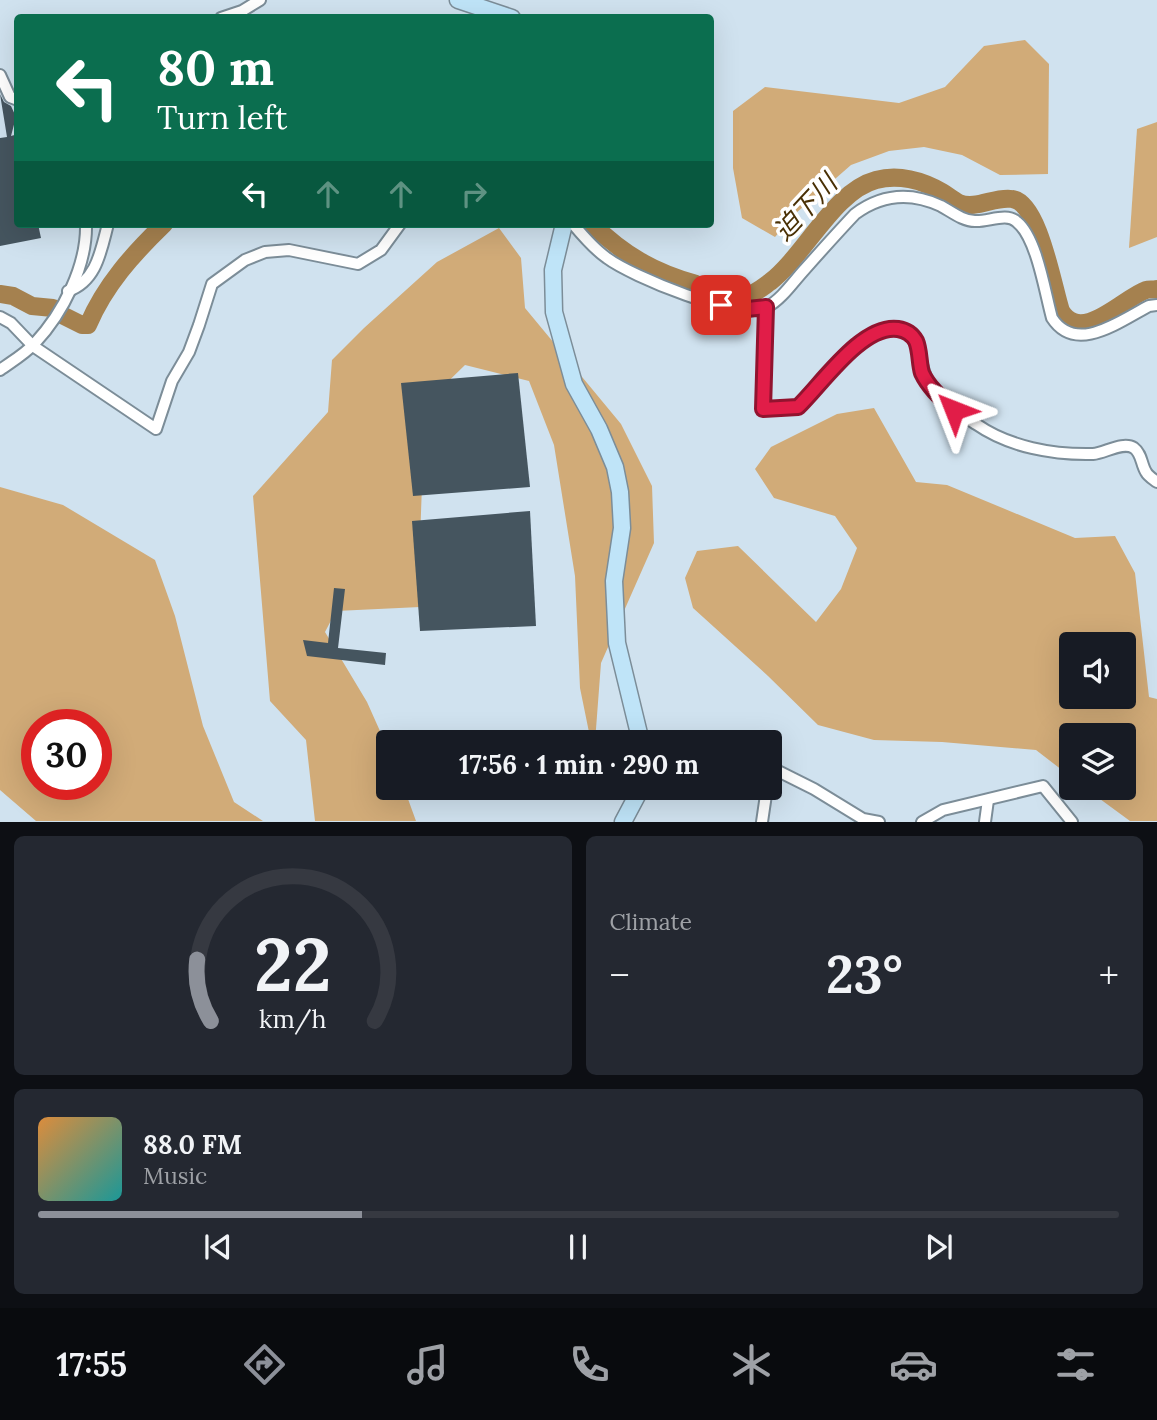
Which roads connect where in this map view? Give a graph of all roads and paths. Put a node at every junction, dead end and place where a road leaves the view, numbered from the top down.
1 (260, 0) edge
2 (458, 0) edge
3 (233, 14) edge
4 (500, 14) edge
5 (0, 75) edge
6 (14, 98) edge
7 (86, 228) edge
8 (107, 228) edge
9 (397, 228) edge
10 (563, 228) edge
11 (577, 228) edge
12 (68, 291) junction
13 (1157, 305) edge
14 (766, 307) junction
15 (0, 317) edge
16 (33, 346) junction
17 (0, 370) edge
18 (1157, 482) edge
19 (638, 730) edge
20 (782, 773) edge
21 (635, 800) edge
22 (765, 800) edge
23 (988, 800) junction
24 (624, 821) edge
25 (762, 821) edge
26 (879, 821) edge
27 (922, 821) edge
28 (985, 821) edge
29 (1072, 821) edge

1 - 3 street
2 - 4 street
5 - 6 street
7 - 12 street
8 - 12 street
9 - 16 street
10 - 19 street
11 - 14 street
12 - 16 street
13 - 14 street
14 - 18 street
15 - 16 street
16 - 17 street
20 - 26 street
21 - 24 street
22 - 25 street
23 - 27 street
23 - 28 street
23 - 29 street

